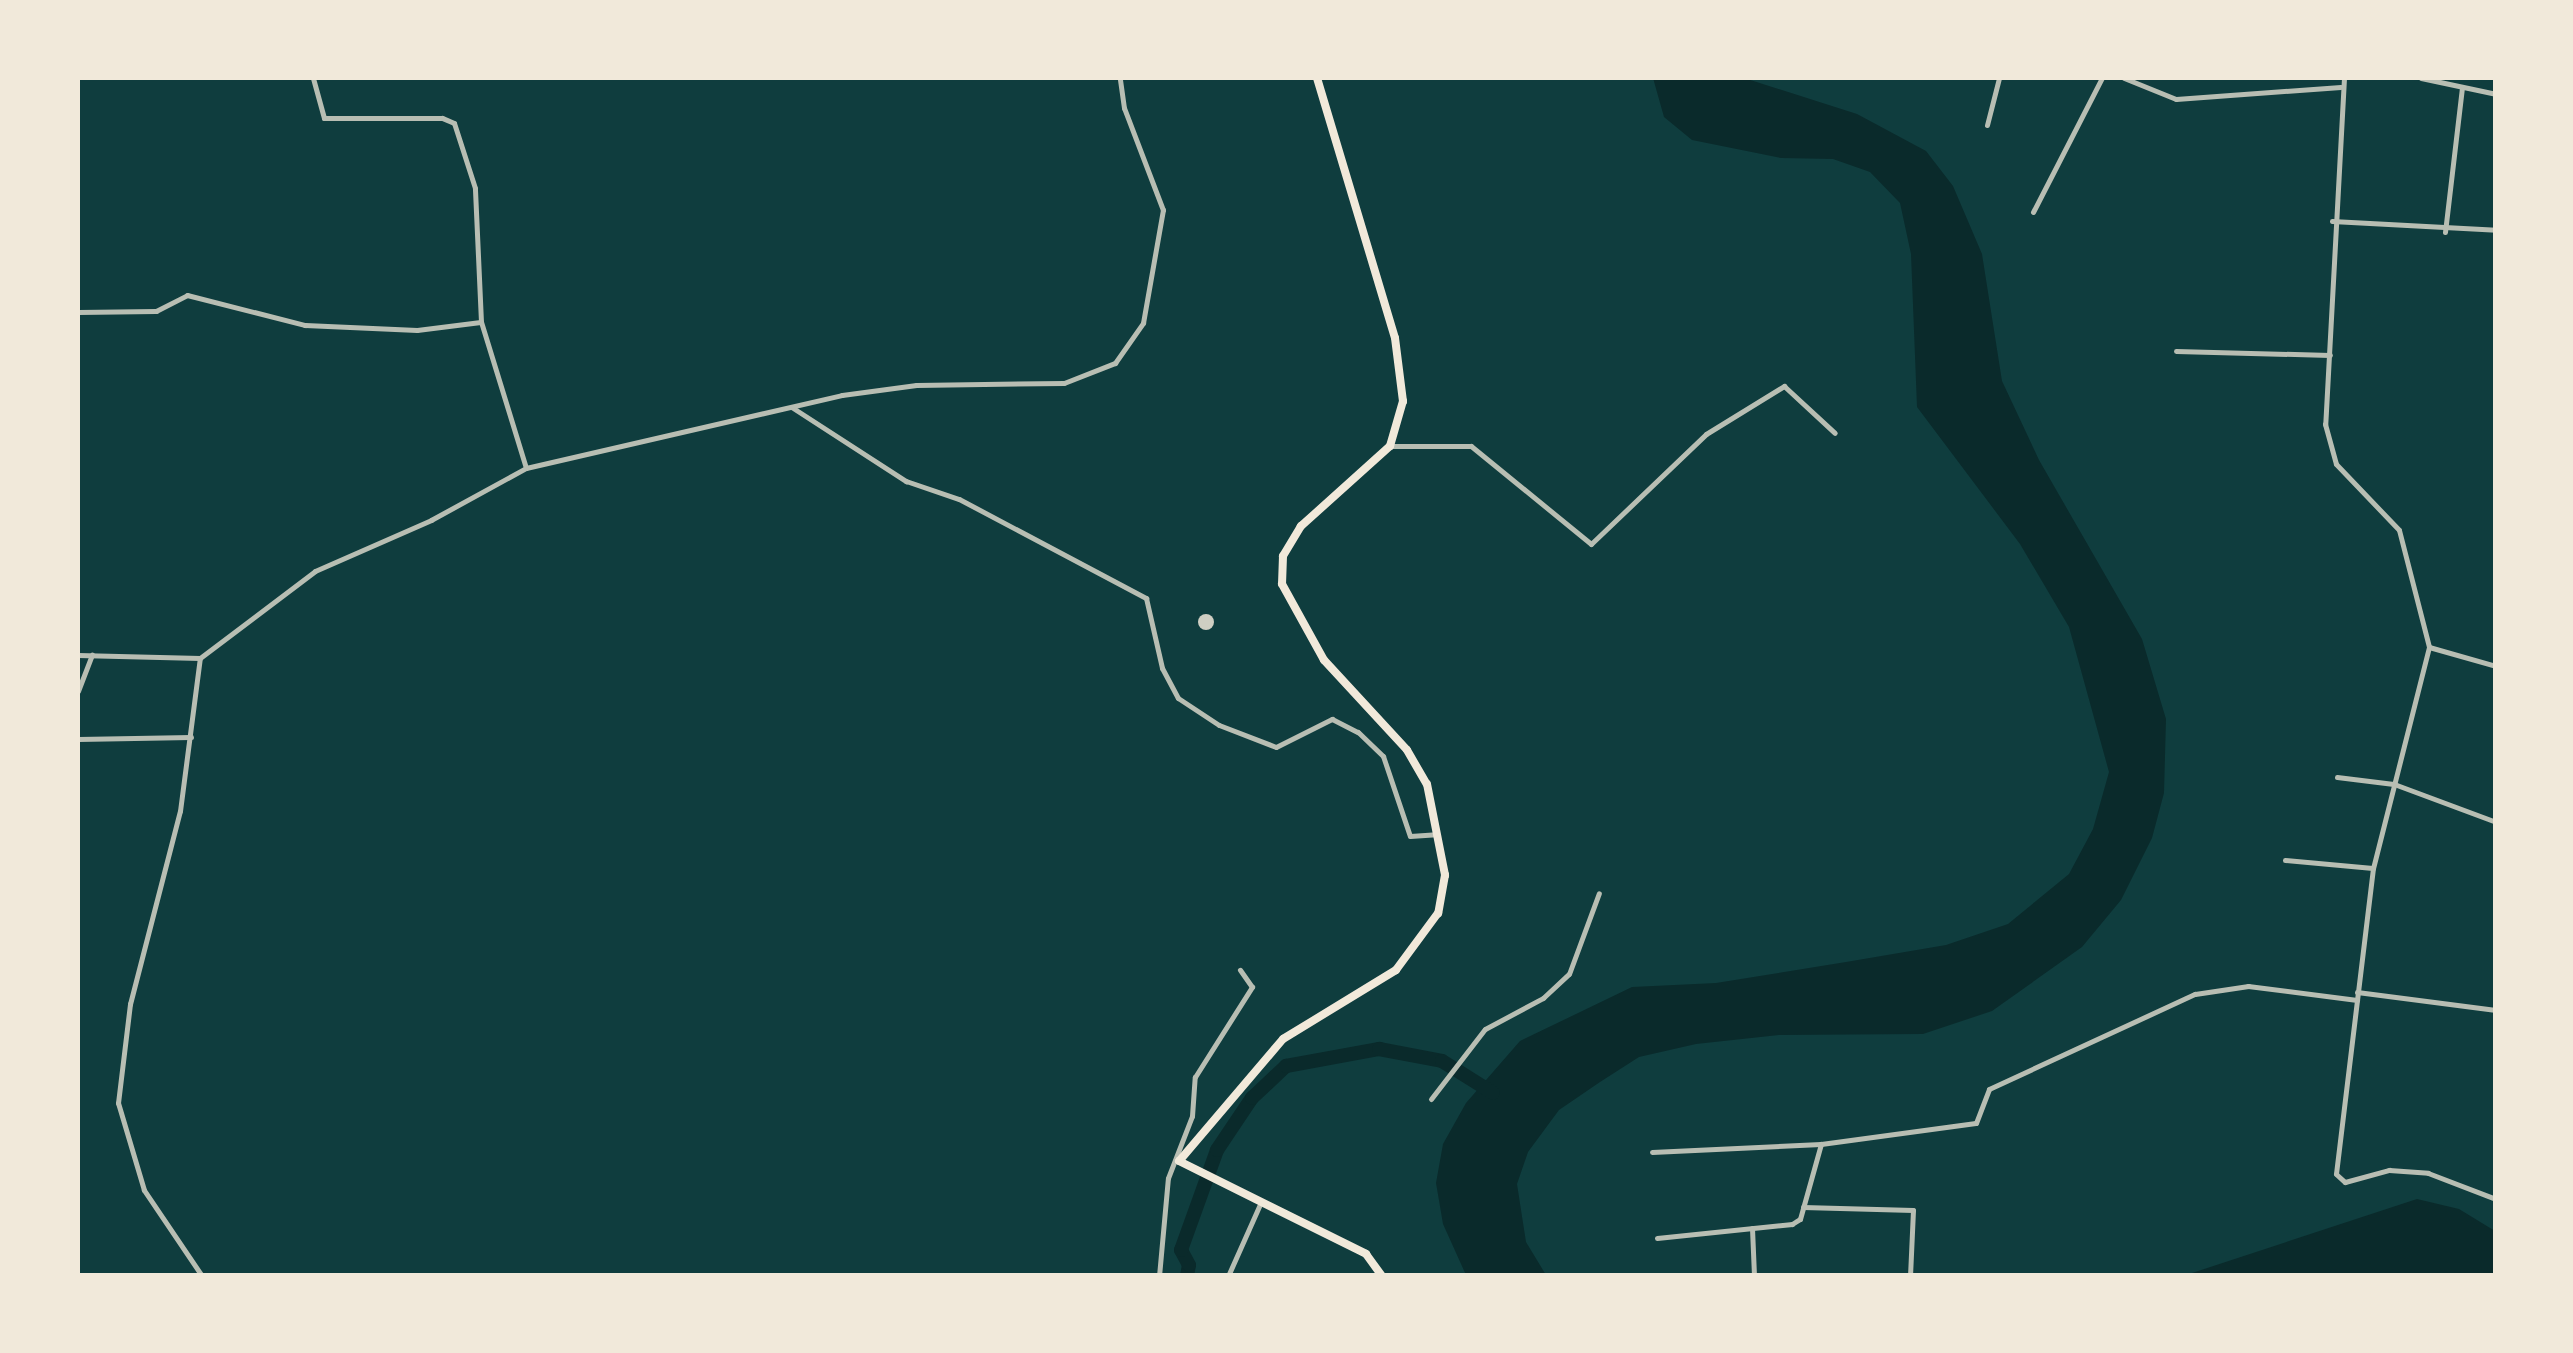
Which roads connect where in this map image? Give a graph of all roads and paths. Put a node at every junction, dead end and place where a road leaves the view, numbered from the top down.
1 (313, 78) edge
2 (1120, 78) edge
3 (1318, 78) edge
4 (2000, 78) edge
5 (2102, 78) edge
6 (2124, 78) edge
7 (2344, 78) edge
8 (2422, 78) edge
9 (2341, 86) junction
10 (2462, 88) junction
11 (2496, 94) edge
12 (1988, 126) dead end
13 (2034, 212) dead end
14 (2332, 221) junction
15 (2496, 230) edge
16 (2445, 232) junction
17 (78, 312) edge
18 (481, 322) junction
19 (2176, 351) dead end
20 (2330, 355) junction
21 (791, 407) junction
22 (1836, 433) dead end
23 (1390, 446) junction
24 (526, 468) junction
25 (2429, 647) junction
26 (78, 655) edge
27 (92, 655) junction
28 (200, 658) junction
29 (2496, 666) edge
30 (78, 692) edge
31 (191, 737) junction
32 (78, 739) edge
33 (2336, 777) dead end
34 (2394, 784) junction
35 (2496, 822) edge
36 (1439, 833) junction
37 (2285, 860) dead end
38 (2374, 868) junction
39 (1599, 893) dead end
40 (1240, 970) dead end
41 (2357, 996) junction
42 (2496, 1010) edge
43 (1430, 1099) dead end
44 (1821, 1144) junction
45 (1652, 1152) dead end
46 (1179, 1161) junction
47 (2496, 1198) edge
48 (1262, 1202) junction
49 (1803, 1206) junction
50 (1752, 1228) junction
51 (1657, 1238) dead end
52 (202, 1276) edge
53 (1159, 1276) edge
54 (1228, 1276) edge
55 (1382, 1276) edge
56 (1754, 1276) edge
57 (1910, 1276) edge

1 - 18 street
2 - 21 street
3 - 23 main road
4 - 12 street
5 - 13 street
6 - 9 street
7 - 9 street
8 - 10 street
9 - 14 street
10 - 11 street
10 - 16 street
14 - 16 street
14 - 20 street
15 - 16 street
17 - 18 street
18 - 24 street
19 - 20 street
20 - 25 street
21 - 24 street
21 - 36 street
22 - 23 street
23 - 36 main road
24 - 28 street
25 - 29 street
25 - 34 street
26 - 27 street
27 - 28 street
27 - 30 street
28 - 31 street
31 - 32 street
31 - 52 street
33 - 34 street
34 - 35 street
34 - 38 street
36 - 46 main road
37 - 38 street
38 - 41 street
39 - 43 street
40 - 46 street
41 - 42 street
41 - 44 street
41 - 47 street
44 - 45 street
44 - 49 street
46 - 48 main road
46 - 53 street
48 - 54 street
48 - 55 main road
49 - 50 street
49 - 57 street
50 - 51 street
50 - 56 street

